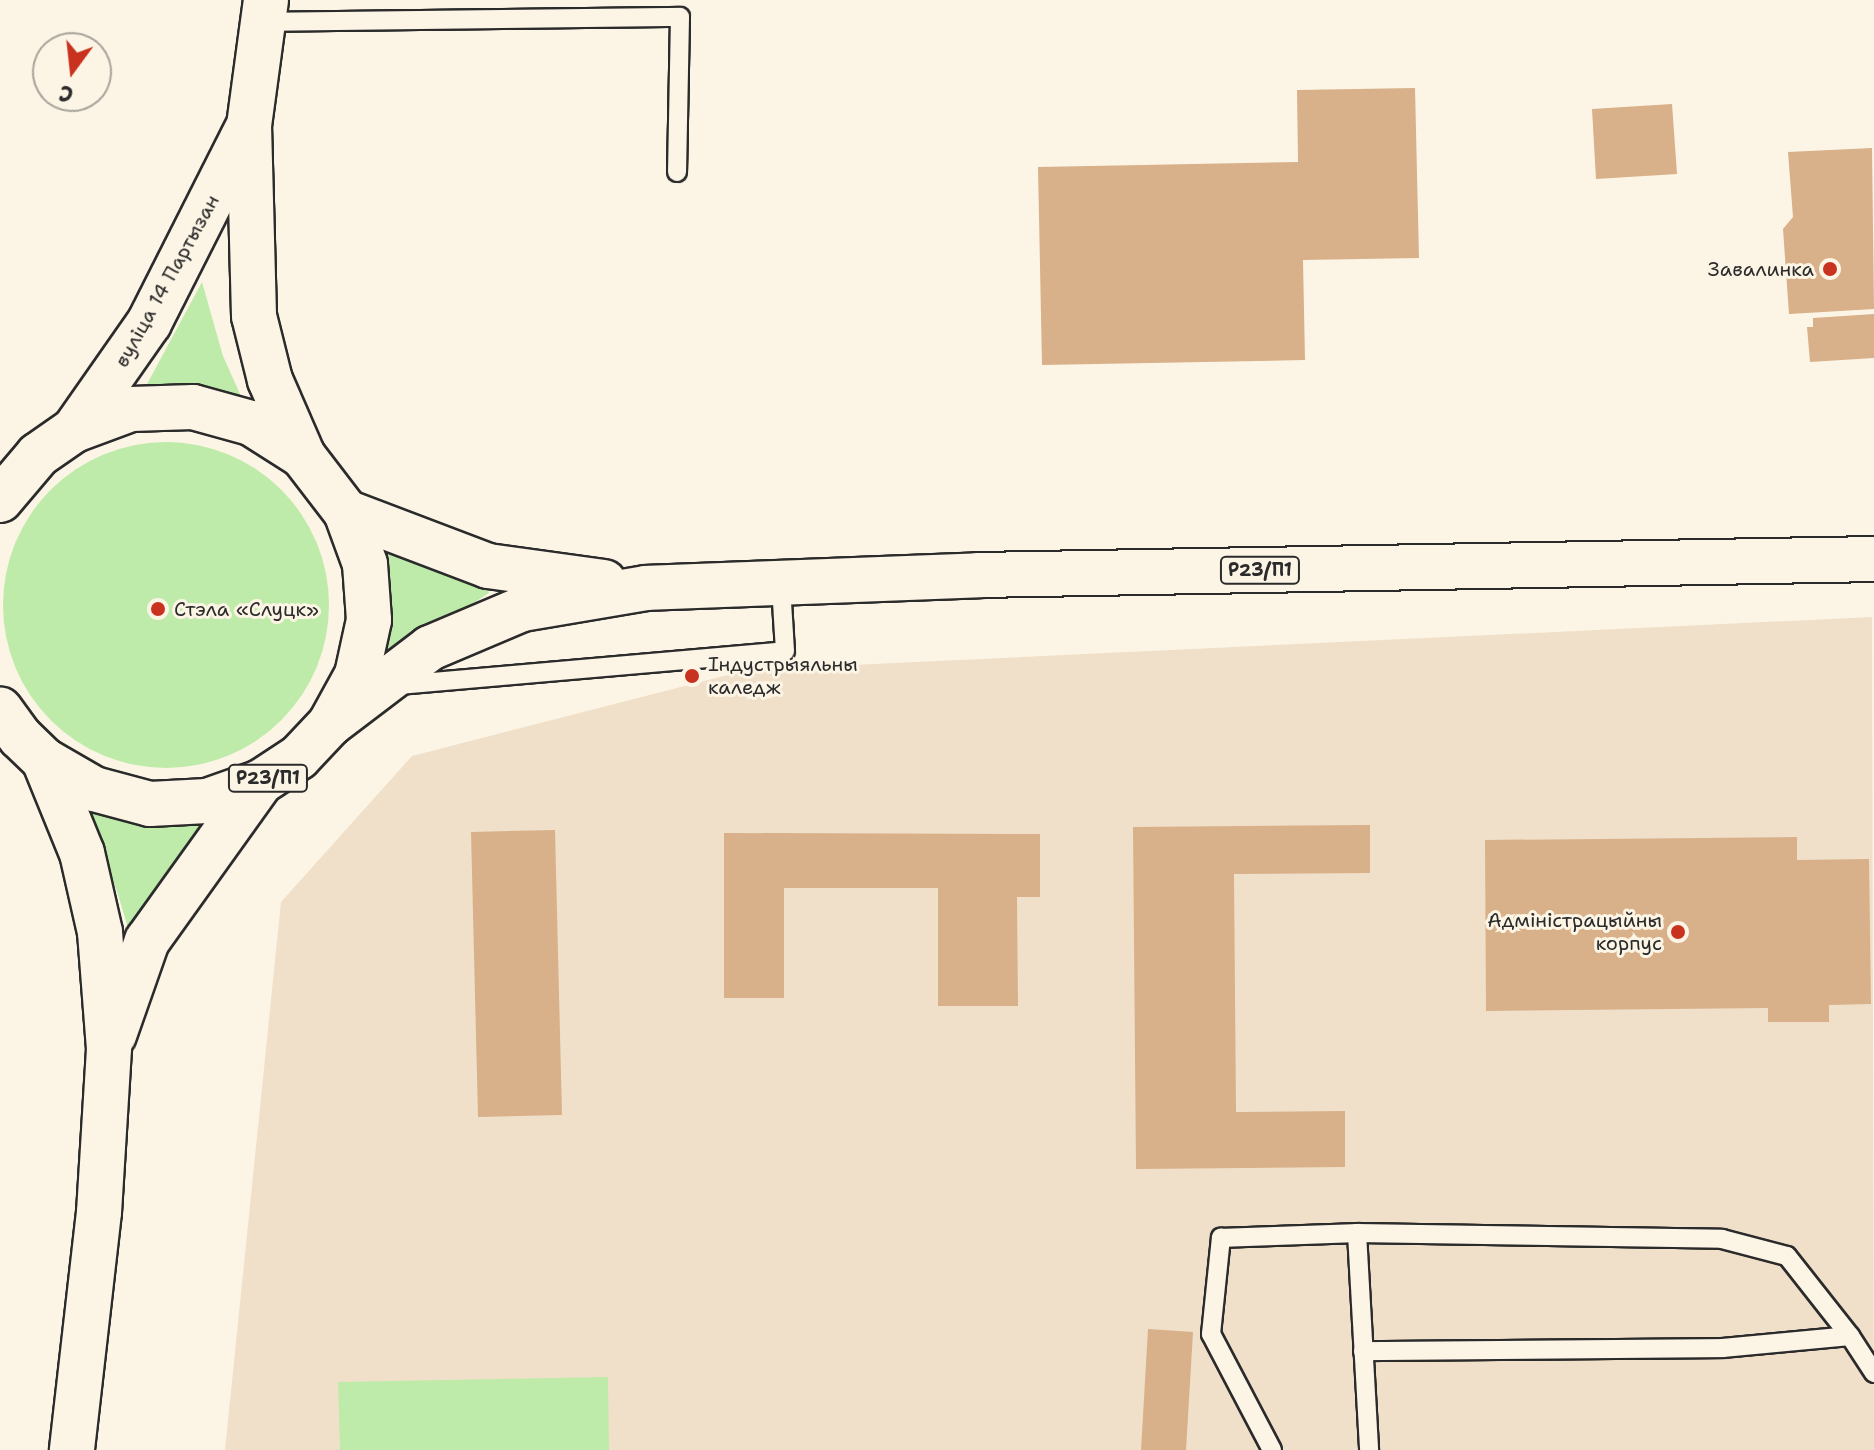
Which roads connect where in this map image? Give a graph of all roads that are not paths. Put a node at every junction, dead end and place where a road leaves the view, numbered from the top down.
1 (680, 8) edge
2 (265, 11) edge
3 (249, 125) junction
4 (677, 172) dead end
5 (74, 430) junction
6 (303, 456) junction
7 (19, 458) edge
8 (0, 500) edge
9 (346, 512) junction
10 (1874, 559) edge
11 (781, 585) junction
12 (646, 588) junction
13 (380, 686) junction
14 (0, 710) edge
15 (330, 724) junction
16 (44, 760) junction
17 (261, 782) junction
18 (109, 1049) junction
19 (1357, 1233) junction
20 (1850, 1336) junction
21 (1363, 1351) junction
22 (1874, 1373) edge
23 (72, 1450) edge
24 (1272, 1450) edge
25 (1369, 1450) edge

1 - 2 lane
1 - 4 lane
2 - 3 main road, вуліца 14 Партызан
3 - 5 main road, вуліца 14 Партызан
3 - 6 main road, вуліца 14 Партызан
5 - 6 main road, Р23/П1
5 - 7 main road, Р23/П1
6 - 9 main road, Р23/П1
7 - 8 main road, Р23/П1
9 - 12 main road, Р23/П1
9 - 15 main road, Р23/П1
10 - 11 main road, Р23/П1
11 - 12 main road, Р23/П1
11 - 13 lane
12 - 13 main road, Р23/П1
13 - 15 main road, Р23/П1
14 - 16 main road, Р23/П1
15 - 17 main road, Р23/П1
16 - 17 main road, Р23/П1
16 - 18 main road, Р23/П1
17 - 18 main road, Р23/П1
18 - 23 main road, Р23/П1
19 - 20 lane
19 - 21 lane
19 - 24 lane
20 - 21 lane
20 - 22 lane
21 - 25 lane

